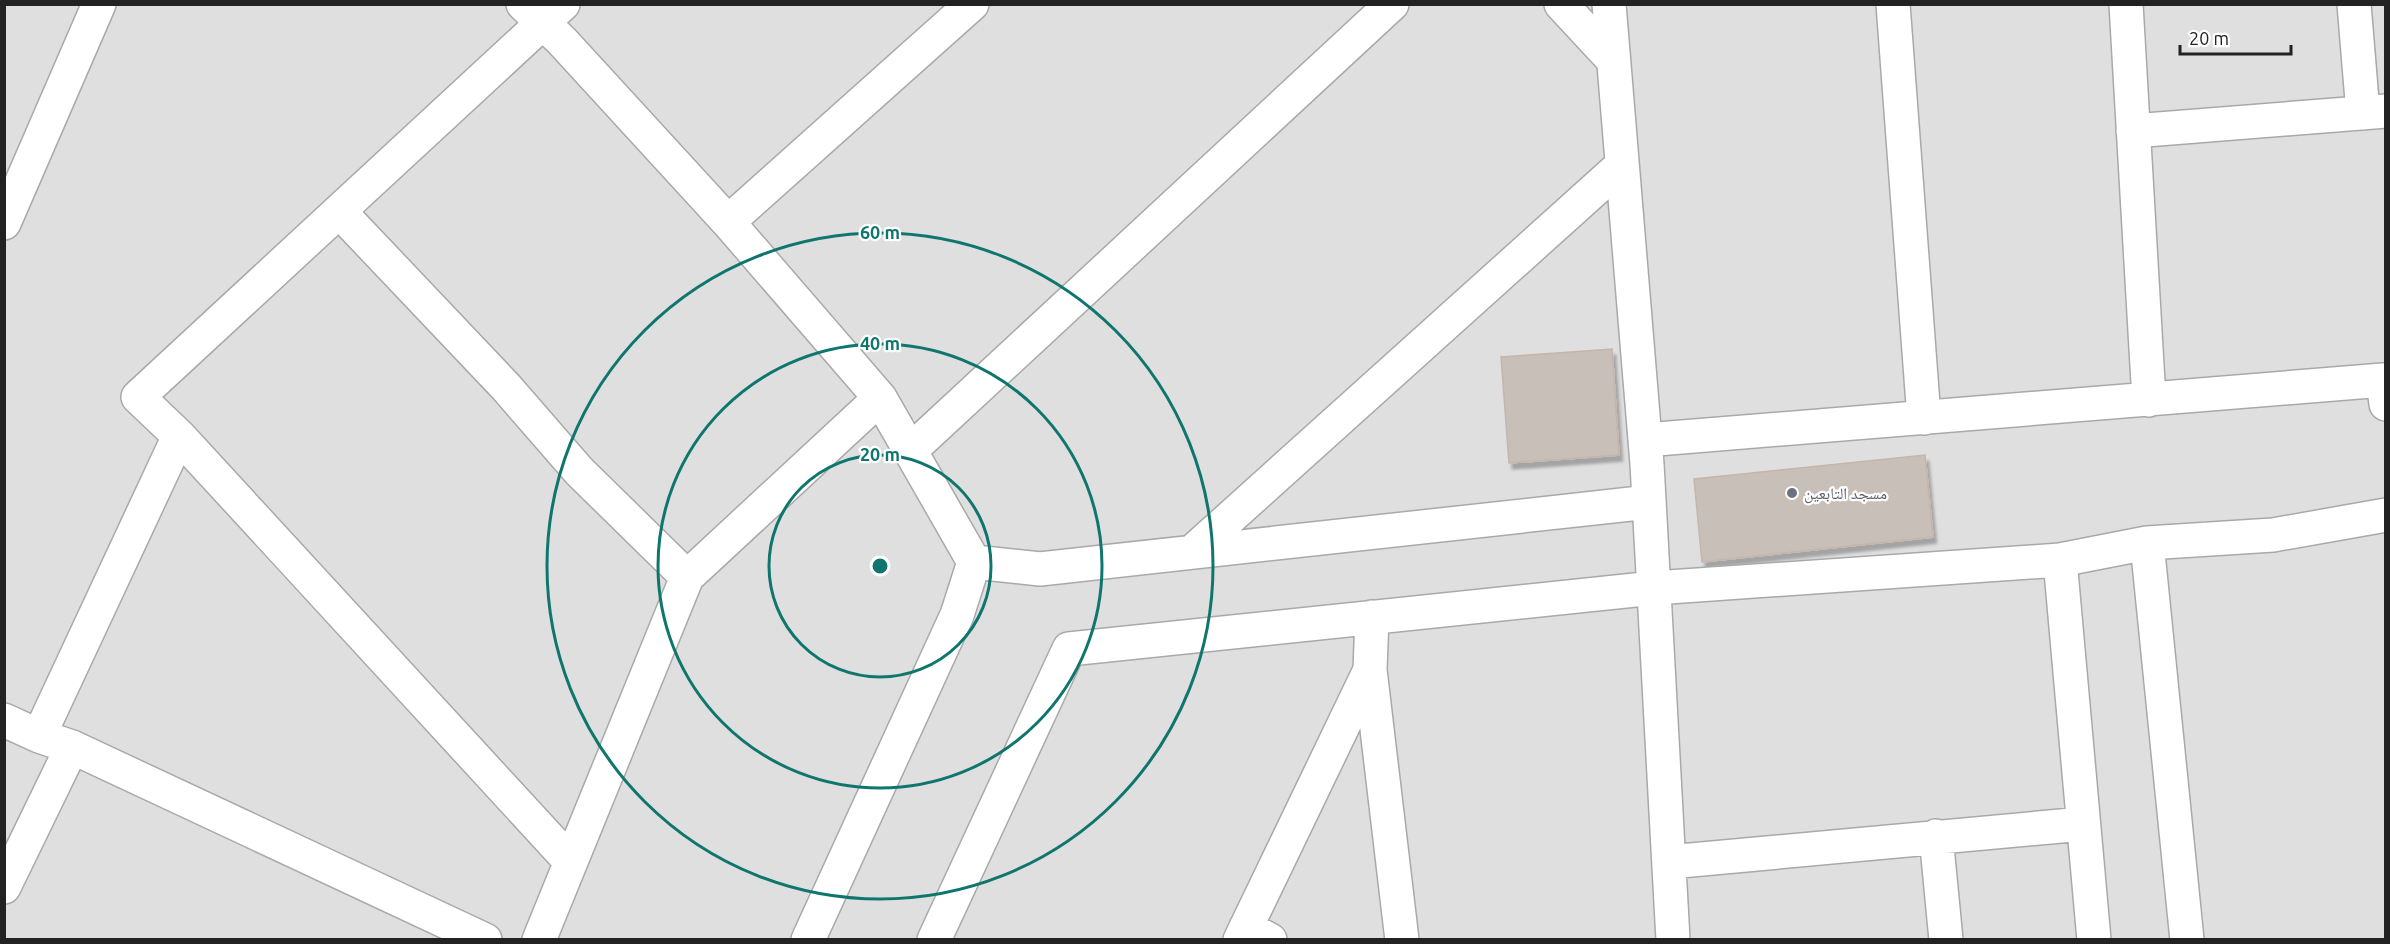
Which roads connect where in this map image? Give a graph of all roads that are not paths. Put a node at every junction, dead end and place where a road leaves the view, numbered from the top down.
1 (99, 4) edge
2 (972, 4) edge
3 (1392, 4) edge
4 (1561, 4) edge
5 (1609, 4) edge
6 (1893, 4) edge
7 (2126, 4) edge
8 (2354, 4) edge
9 (543, 11) edge
10 (1613, 60) junction
11 (2374, 112) edge
12 (2133, 131) junction
13 (1622, 165) junction
14 (339, 211) junction
15 (728, 222) junction
16 (4, 223) edge
17 (2385, 388) edge
18 (880, 398) junction
19 (2149, 400) junction
20 (1923, 418) junction
21 (179, 436) junction
22 (1645, 440) junction
23 (911, 450) junction
24 (1650, 502) junction
25 (2385, 515) edge
26 (2147, 543) junction
27 (1192, 552) junction
28 (2060, 560) junction
29 (974, 562) junction
30 (687, 577) junction
31 (1654, 588) junction
32 (1372, 617) junction
33 (1370, 670) junction
34 (4, 720) edge
35 (39, 736) junction
36 (72, 747) junction
37 (2083, 824) junction
38 (1936, 836) junction
39 (570, 861) junction
40 (1669, 862) junction
41 (4, 887) edge
42 (1252, 935) edge
43 (484, 939) edge
44 (539, 939) edge
45 (808, 939) edge
46 (934, 939) edge
47 (1402, 939) edge
48 (1673, 939) edge
49 (1946, 939) edge
50 (2094, 939) edge
51 (2187, 939) edge

1 - 16 street
2 - 15 street
3 - 23 street
4 - 10 street
5 - 10 street
6 - 20 street
7 - 12 street
8 - 11 street
9 - 14 street
9 - 15 street
10 - 13 street
11 - 12 street
12 - 19 street
13 - 22 street
13 - 27 street
14 - 21 street
14 - 30 street
15 - 18 street
17 - 19 street
18 - 23 street
18 - 30 street
19 - 20 street
20 - 22 street
21 - 35 street
21 - 39 street
22 - 24 street
23 - 29 street
24 - 27 street
24 - 31 street
25 - 26 street
26 - 28 street
26 - 51 street
27 - 29 street
28 - 31 street
28 - 37 street
29 - 45 street
30 - 39 street
31 - 32 street
31 - 40 street
32 - 33 street
32 - 46 street
33 - 42 street
33 - 47 street
34 - 35 street
35 - 36 street
36 - 41 street
36 - 43 street
37 - 38 street
37 - 50 street
38 - 40 street
38 - 49 street
39 - 44 street
40 - 48 street

